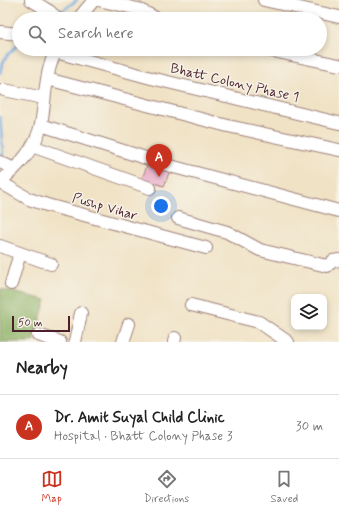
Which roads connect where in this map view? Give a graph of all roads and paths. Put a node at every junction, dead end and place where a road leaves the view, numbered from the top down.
1 (31, 0) edge
2 (94, 0) edge
3 (98, 0) edge
4 (264, 0) edge
5 (46, 12) edge
6 (84, 12) edge
7 (144, 12) edge
8 (317, 12) edge
9 (327, 14) edge
10 (339, 17) edge
11 (0, 32) edge
12 (12, 33) edge
13 (54, 56) edge
14 (76, 56) edge
15 (296, 56) edge
16 (339, 65) edge
17 (47, 79) junction
18 (4, 90) dead end
19 (44, 98) junction
20 (339, 123) edge
21 (41, 125) junction
22 (32, 146) junction
23 (339, 150) edge
24 (2, 162) edge
25 (14, 169) junction
26 (0, 182) edge
27 (150, 188) dead end
28 (339, 211) edge
29 (178, 218) dead end
30 (0, 246) edge
31 (206, 248) dead end
32 (20, 254) junction
33 (339, 260) edge
34 (51, 264) dead end
35 (10, 284) dead end
36 (191, 305) dead end
37 (82, 313) dead end
38 (129, 324) dead end
39 (38, 335) dead end
40 (60, 342) edge
41 (75, 342) edge
42 (123, 342) edge
43 (288, 342) edge

1 - 5 street
2 - 6 street
3 - 7 street
4 - 8 street
9 - 10 street
11 - 12 street
13 - 17 street
14 - 20 street, Bhatt Colony Phase 1
15 - 16 street
17 - 19 street
17 - 23 street
18 - 19 street
19 - 21 street
21 - 22 street
21 - 28 street
22 - 25 street
22 - 27 street
24 - 25 street
25 - 26 street
26 - 31 street, Pushp Vihar
29 - 33 street
30 - 32 street
32 - 34 street
32 - 35 street
36 - 43 street
37 - 41 street
38 - 42 street
39 - 40 street

